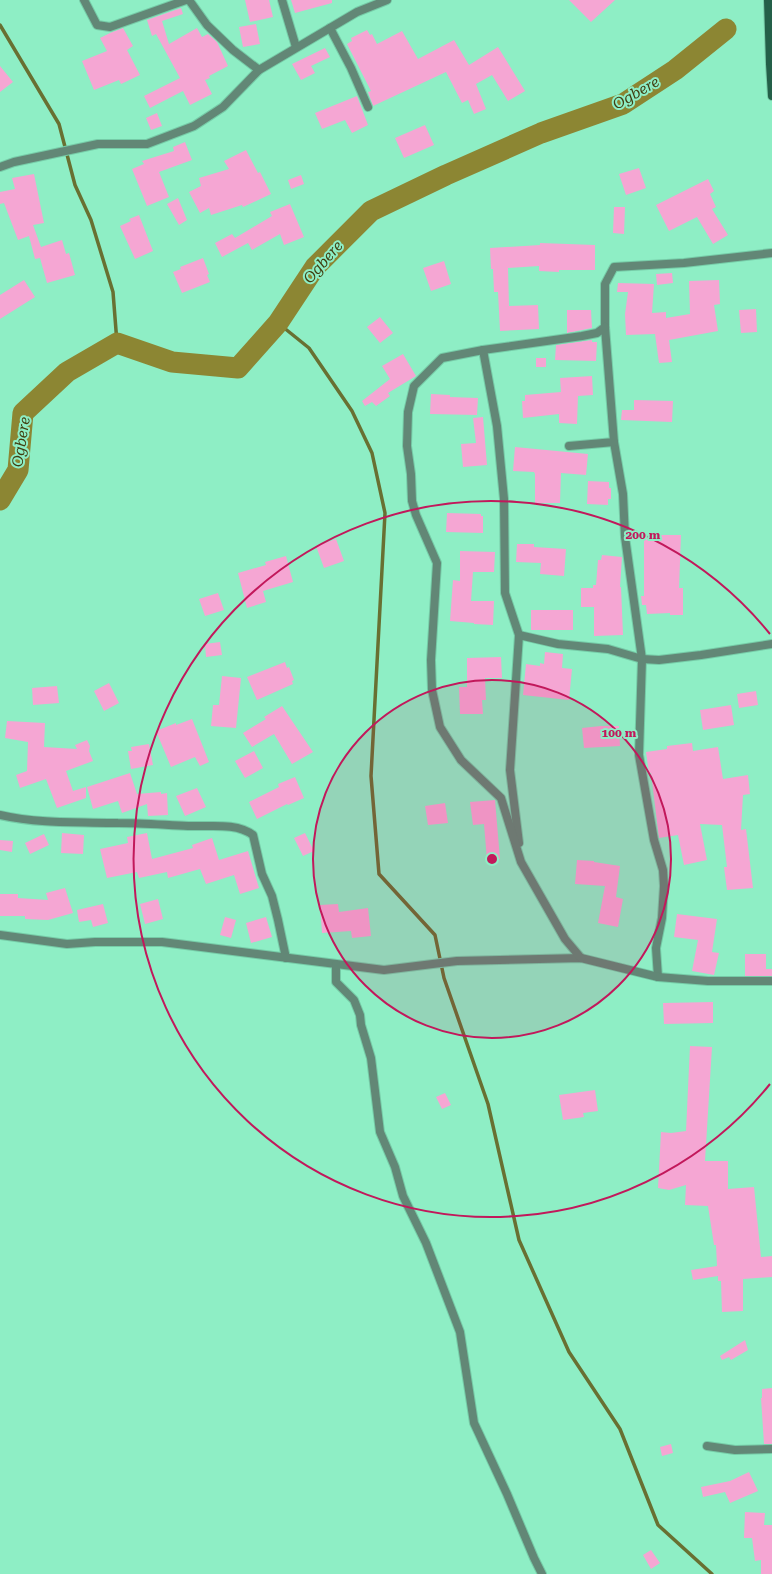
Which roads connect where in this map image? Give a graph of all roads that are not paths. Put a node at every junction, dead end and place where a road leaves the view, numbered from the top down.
1 (84, 0) edge
2 (186, 0) edge
3 (190, 0) edge
4 (282, 0) edge
5 (387, 0) edge
6 (768, 0) edge
7 (330, 28) junction
8 (296, 47) junction
9 (259, 70) junction
10 (772, 96) edge
11 (368, 107) dead end
12 (0, 167) edge
13 (772, 253) edge
14 (605, 327) junction
15 (483, 350) junction
16 (614, 442) junction
17 (569, 446) dead end
18 (519, 635) junction
19 (772, 644) edge
20 (642, 659) junction
21 (0, 815) edge
22 (521, 862) junction
23 (0, 935) edge
24 (286, 958) junction
25 (581, 958) junction
26 (336, 965) junction
27 (658, 977) junction
28 (772, 981) edge
29 (707, 1446) dead end
30 (772, 1449) edge
31 (542, 1574) edge

1 - 2 street
3 - 9 street
4 - 8 street
5 - 7 street
6 - 10 main road
7 - 8 street
7 - 11 street
8 - 9 street
9 - 12 street
13 - 14 street
14 - 15 street
14 - 16 street
15 - 18 street
15 - 22 street
16 - 17 street
16 - 20 street
18 - 20 street
18 - 22 street
19 - 20 street
20 - 27 street
21 - 24 street
22 - 25 street
23 - 24 street
24 - 26 street
25 - 26 street
25 - 27 street
26 - 31 street
27 - 28 street
29 - 30 street

